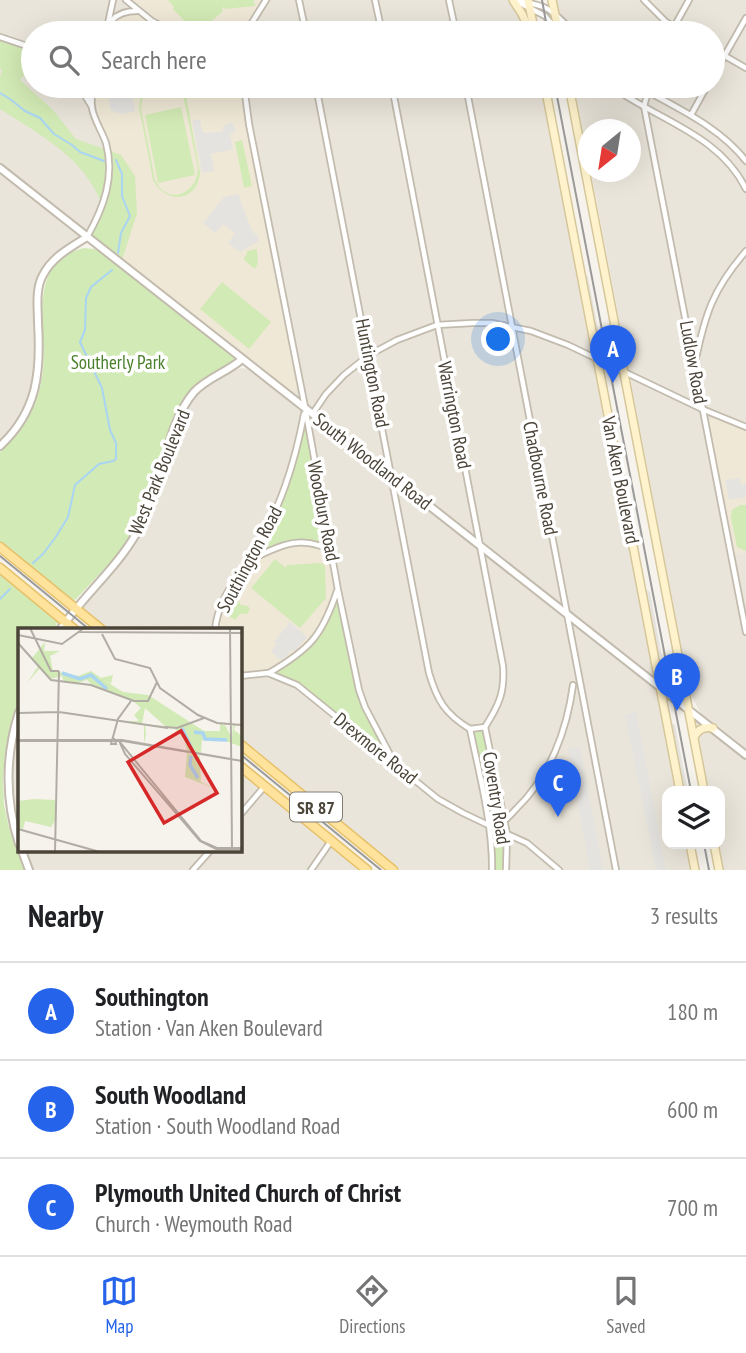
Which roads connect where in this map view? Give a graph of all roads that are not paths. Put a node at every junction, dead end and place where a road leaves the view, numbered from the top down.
1 (113, 0) edge
2 (126, 0) edge
3 (266, 0) edge
4 (299, 0) edge
5 (375, 0) edge
6 (449, 0) edge
7 (515, 0) edge
8 (552, 0) edge
9 (644, 0) edge
10 (689, 0) edge
11 (529, 4) edge
12 (138, 11) junction
13 (555, 13) junction
14 (746, 18) edge
15 (110, 21) edge
16 (111, 21) edge
17 (153, 21) edge
18 (254, 21) edge
19 (303, 21) edge
20 (379, 21) edge
21 (453, 21) edge
22 (526, 21) edge
23 (551, 21) edge
24 (556, 21) edge
25 (563, 21) edge
26 (666, 21) edge
27 (677, 21) edge
28 (0, 37) edge
29 (21, 44) edge
30 (725, 54) edge
31 (725, 57) edge
32 (746, 68) edge
33 (86, 98) edge
34 (92, 98) edge
35 (246, 98) edge
36 (318, 98) edge
37 (394, 98) edge
38 (468, 98) edge
39 (547, 98) edge
40 (571, 98) edge
41 (631, 98) edge
42 (647, 98) edge
43 (660, 98) edge
44 (700, 98) edge
45 (644, 106) junction
46 (92, 108) junction
47 (691, 115) junction
48 (746, 161) edge
49 (745, 171) edge
50 (3, 173) edge
51 (738, 174) junction
52 (746, 189) edge
53 (87, 237) junction
54 (746, 251) edge
55 (437, 325) junction
56 (513, 327) junction
57 (695, 331) junction
58 (369, 355) junction
59 (242, 359) junction
60 (597, 359) junction
61 (695, 365) junction
62 (624, 373) junction
63 (305, 407) junction
64 (702, 409) junction
65 (313, 413) junction
66 (746, 427) edge
67 (0, 446) edge
68 (392, 475) junction
69 (480, 545) junction
70 (0, 547) edge
71 (331, 548) junction
72 (251, 559) junction
73 (0, 568) edge
74 (338, 590) junction
75 (76, 609) junction
76 (567, 613) junction
77 (65, 622) junction
78 (61, 628) edge
79 (72, 628) edge
80 (100, 628) edge
81 (215, 628) edge
82 (746, 632) edge
83 (268, 673) junction
84 (242, 675) edge
85 (573, 685) dead end
86 (661, 687) junction
87 (583, 702) junction
88 (570, 709) junction
89 (688, 709) junction
90 (18, 716) edge
91 (485, 727) junction
92 (713, 728) junction
93 (470, 729) junction
94 (694, 737) junction
95 (242, 746) edge
96 (746, 755) edge
97 (395, 764) junction
98 (242, 768) edge
99 (265, 786) junction
100 (679, 786) edge
101 (703, 786) edge
102 (242, 813) edge
103 (504, 821) junction
104 (488, 825) junction
105 (17, 829) edge
106 (507, 834) junction
107 (331, 841) junction
108 (692, 849) edge
109 (715, 849) edge
110 (22, 852) edge
111 (208, 852) edge
112 (29, 870) edge
113 (193, 870) edge
114 (311, 870) edge
115 (366, 870) edge
116 (393, 870) edge
117 (492, 870) edge
118 (506, 870) edge
119 (558, 870) edge
120 (616, 870) edge
121 (695, 870) edge
122 (719, 870) edge

1 - 15 street
2 - 12 street
3 - 18 street
4 - 19 street
5 - 20 street
6 - 21 street
7 - 11 street
7 - 22 main road
8 - 13 main road
9 - 26 street
10 - 27 street
11 - 13 street
11 - 23 street
12 - 16 street
12 - 17 street
13 - 24 main road
13 - 25 street
14 - 30 street
28 - 29 street
31 - 32 street
33 - 46 street
34 - 46 street
35 - 63 street, Woodbury Road
36 - 58 street, Huntington Road
37 - 55 street, Warrington Road
38 - 56 street, Chadbourne Road
39 - 60 main road, Van Aken Boulevard
40 - 62 main road, Van Aken Boulevard
41 - 45 street
42 - 45 street
43 - 47 street
44 - 47 street
45 - 51 street
45 - 57 street, Ludlow Road
46 - 53 street
47 - 48 street
49 - 51 street
50 - 53 street, South Woodland Road
51 - 52 street
53 - 59 street, South Woodland Road
53 - 67 street
54 - 57 street
55 - 56 street
55 - 58 street
55 - 69 street, Warrington Road
56 - 60 street
56 - 76 street, Chadbourne Road
57 - 61 street
57 - 61 street, Ludlow Road
58 - 65 street
58 - 68 street, Huntington Road
59 - 63 street, South Woodland Road
59 - 75 street, West Park Boulevard
60 - 62 street
60 - 86 main road, Van Aken Boulevard
61 - 64 street, Ludlow Road
62 - 64 street
62 - 89 main road, Van Aken Boulevard
63 - 65 street, South Woodland Road
63 - 71 street, Woodbury Road
63 - 72 street, Southington Road
64 - 66 street
64 - 82 street, Ludlow Road
65 - 68 street, South Woodland Road
68 - 69 street, South Woodland Road
68 - 93 street, Huntington Road
69 - 76 street, South Woodland Road
69 - 91 street, Warrington Road
70 - 75 main road
71 - 72 street
71 - 74 street, Woodbury Road
72 - 81 street, Southington Road
73 - 77 main road
74 - 83 street
74 - 97 street, Woodbury Road
75 - 77 street, West Park Boulevard
75 - 80 main road
76 - 86 street, South Woodland Road
76 - 87 street, Chadbourne Road
77 - 78 street, West Park Boulevard
77 - 79 main road
83 - 84 street, Drexmore Road
83 - 97 street, Drexmore Road
85 - 88 street
86 - 89 street, South Woodland Road
86 - 100 main road, Van Aken Boulevard
87 - 88 street
87 - 120 street, Chadbourne Road
88 - 103 street
89 - 92 street, South Woodland Road
89 - 94 main road, Van Aken Boulevard
90 - 105 street
91 - 93 street
91 - 103 street, Coventry Road
92 - 94 main road
92 - 96 street, South Woodland Road
93 - 104 street, Coventry Road
94 - 101 main road, Van Aken Boulevard
95 - 116 main road, SR 87
97 - 104 street, Drexmore Road
98 - 99 main road, SR 87
99 - 102 street
99 - 107 main road, SR 87
103 - 104 street
103 - 106 street, Coventry Road
104 - 106 street, Drexmore Road
104 - 117 street, Coventry Road
106 - 118 street, Coventry Road
106 - 119 street, Drexmore Road
107 - 114 street
107 - 115 main road, SR 87
108 - 121 main road
109 - 122 main road
110 - 112 street
111 - 113 street

